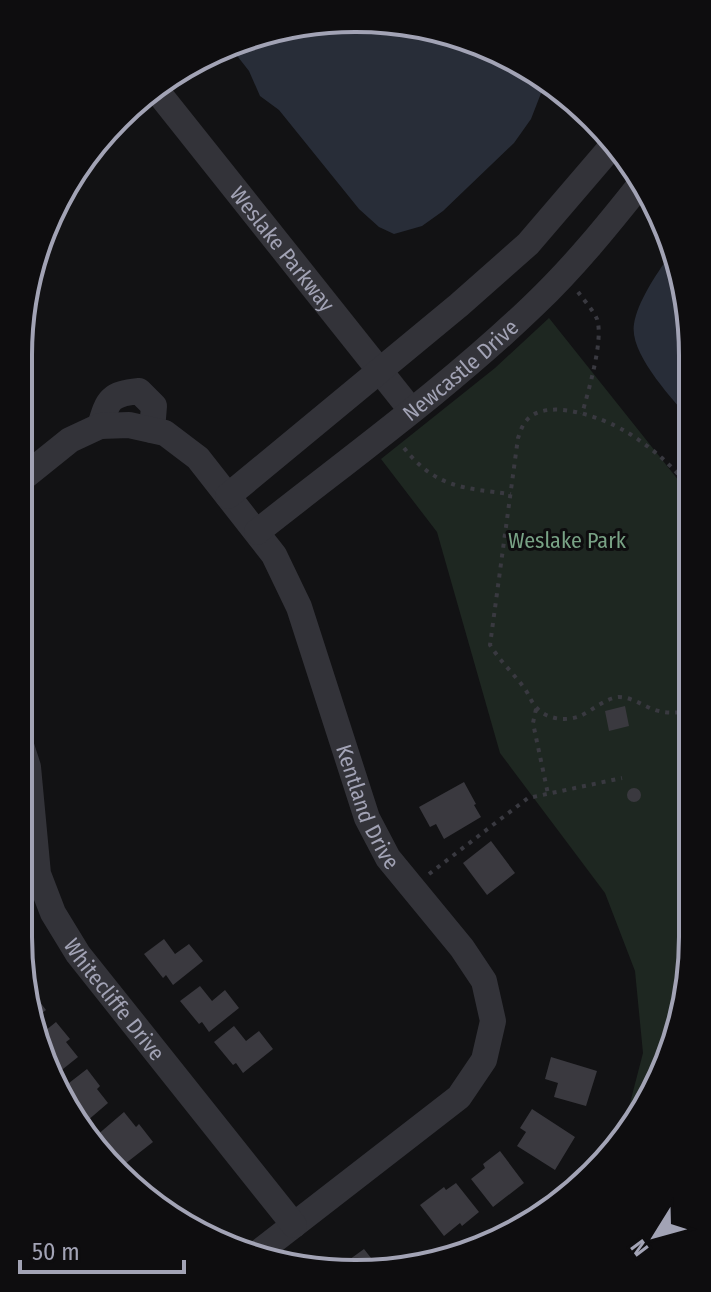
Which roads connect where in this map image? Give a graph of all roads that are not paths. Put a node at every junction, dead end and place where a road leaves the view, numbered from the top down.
1 (162, 97) edge
2 (607, 152) edge
3 (634, 192) edge
4 (378, 371) junction
5 (411, 410) junction
6 (32, 471) edge
7 (228, 496) junction
8 (257, 532) junction
9 (32, 810) edge
10 (294, 1225) junction
11 (266, 1247) edge

1 - 4 street, Weslake Parkway
2 - 4 street
3 - 5 street, Newcastle Drive
4 - 5 street, Weslake Parkway
4 - 7 street
5 - 8 street, Newcastle Drive
6 - 7 street, Kentland Drive
7 - 8 street, Kentland Drive
8 - 10 street, Kentland Drive
9 - 10 street, Whitecliffe Drive
10 - 11 street, Kentland Drive

